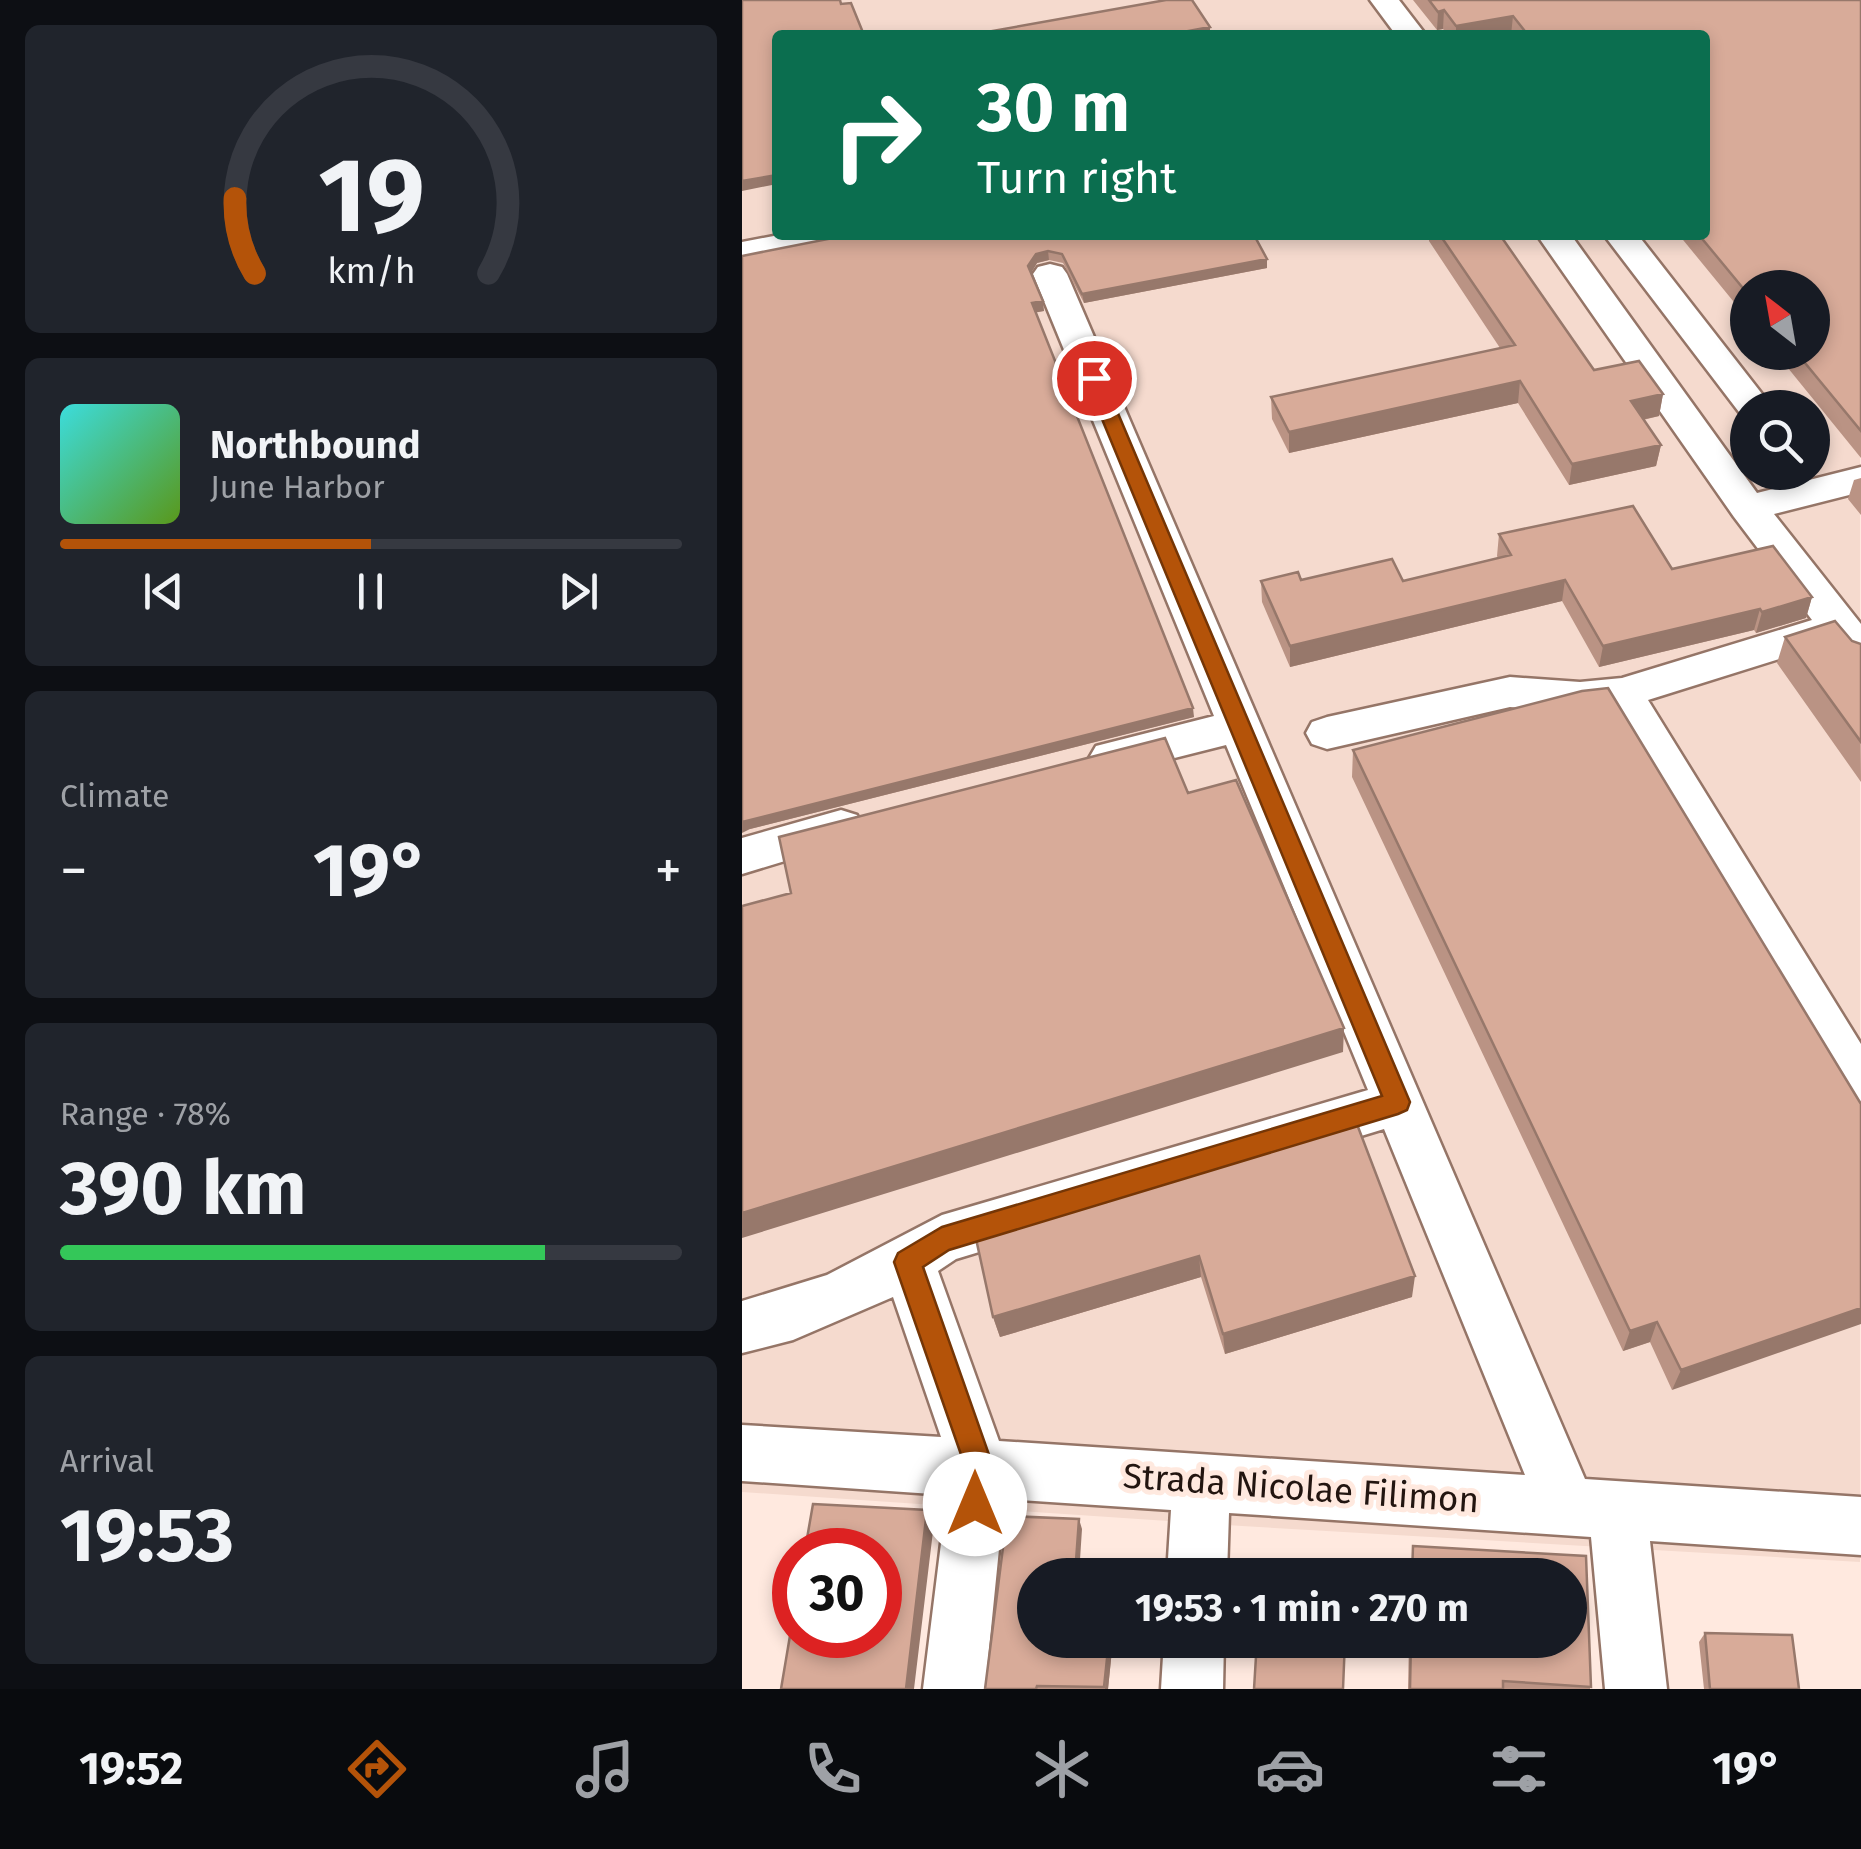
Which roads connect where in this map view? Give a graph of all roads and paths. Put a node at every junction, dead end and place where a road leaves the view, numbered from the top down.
1 (1384, 0) edge
2 (1406, 30) edge
3 (805, 240) edge
4 (1558, 240) edge
5 (1624, 240) edge
6 (742, 252) edge
7 (1050, 274) dead end
8 (1741, 390) edge
9 (1860, 479) edge
10 (1830, 480) edge
11 (1791, 490) edge
12 (1748, 508) junction
13 (1850, 640) edge
14 (1622, 693) junction
15 (1240, 725) junction
16 (1328, 733) dead end
17 (1070, 769) edge
18 (880, 817) edge
19 (742, 856) edge
20 (1860, 1089) edge
21 (1398, 1102) junction
22 (908, 1262) junction
23 (742, 1327) edge
24 (742, 1453) edge
25 (979, 1466) junction
26 (1201, 1481) junction
27 (1592, 1508) junction
28 (1860, 1526) edge
29 (1198, 1558) edge
30 (1193, 1658) edge
31 (954, 1689) edge
32 (1192, 1689) edge
33 (1636, 1689) edge

1 - 2 street
3 - 6 street
4 - 12 street
5 - 8 street
7 - 15 street
9 - 10 street
11 - 12 street
12 - 13 street
13 - 14 street
14 - 16 street
14 - 20 street
15 - 17 street
15 - 21 street
18 - 19 street
21 - 22 street
21 - 27 street
22 - 23 street
22 - 25 street
24 - 25 street, Strada Nicolae Filimon
25 - 26 street, Strada Nicolae Filimon
25 - 31 street
26 - 27 street, Strada Nicolae Filimon
26 - 29 street
27 - 28 street, Strada Nicolae Filimon
27 - 33 street
30 - 32 street

